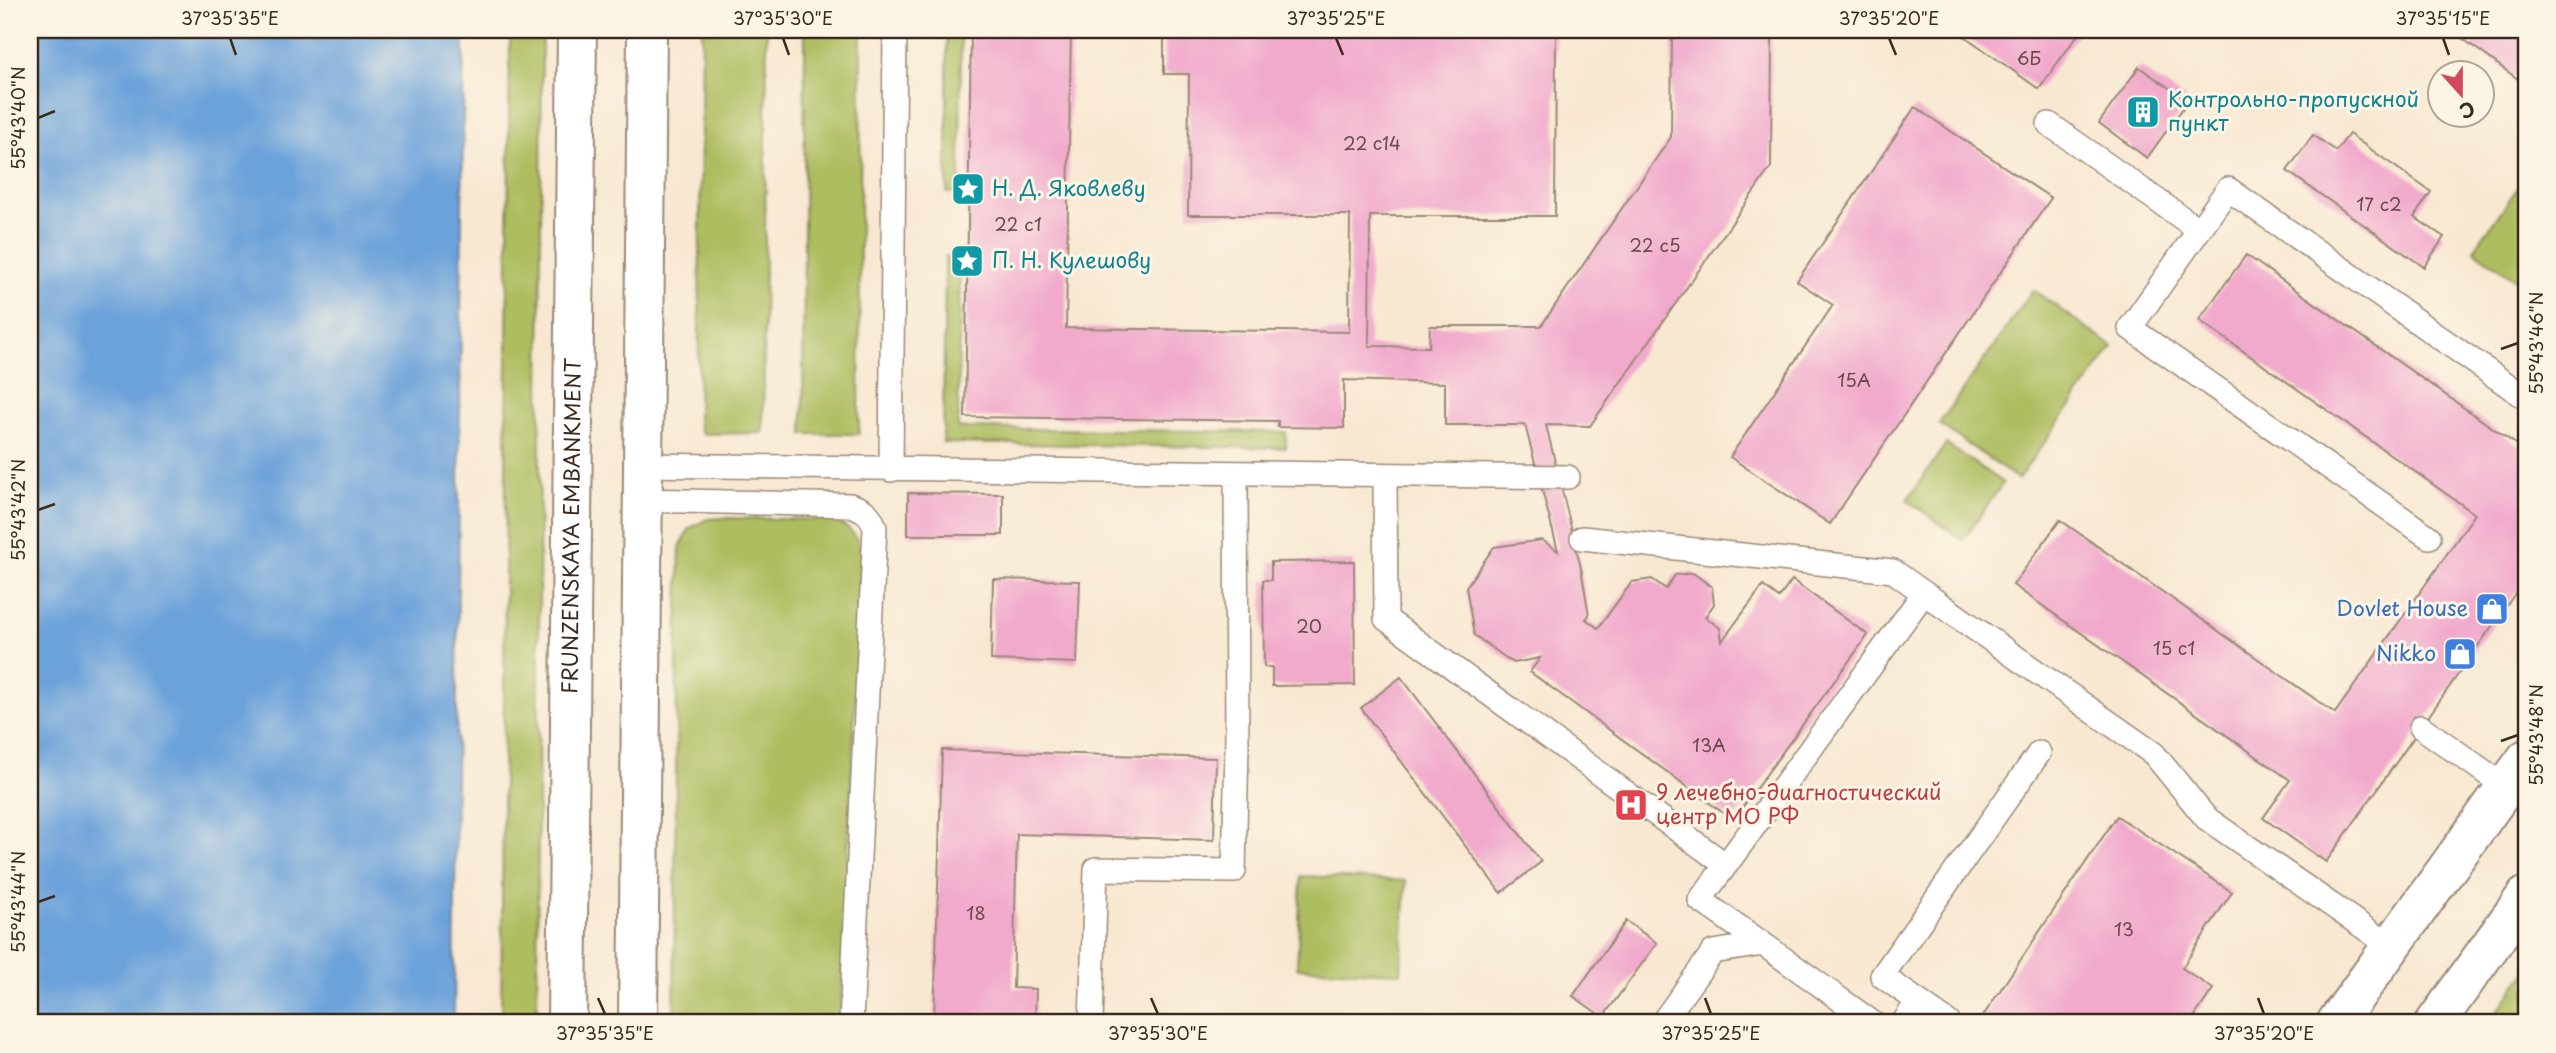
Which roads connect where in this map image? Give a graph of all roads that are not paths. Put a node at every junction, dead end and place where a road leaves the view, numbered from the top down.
1 (577, 30) edge
2 (647, 30) edge
3 (895, 30) edge
4 (2049, 124) dead end
5 (2199, 230) junction
6 (2526, 398) edge
7 (891, 470) junction
8 (1236, 474) junction
9 (1385, 475) junction
10 (1568, 477) dead end
11 (642, 482) junction
12 (2429, 537) dead end
13 (1582, 538) dead end
14 (1924, 593) junction
15 (2421, 727) dead end
16 (2039, 753) dead end
17 (2516, 773) edge
18 (1726, 865) junction
19 (2526, 896) edge
20 (1763, 944) junction
21 (2392, 947) junction
22 (1919, 1001) junction
23 (567, 1023) edge
24 (638, 1023) edge
25 (851, 1023) edge
26 (1091, 1023) edge
27 (1662, 1023) edge
28 (1873, 1023) edge
29 (1903, 1023) edge
30 (1950, 1023) edge
31 (2336, 1023) edge
32 (2435, 1023) edge

1 - 23 main road, FRUNZENSKAYA EMBANKMENT
2 - 11 main road
3 - 7 lane
4 - 5 lane
5 - 6 lane
5 - 12 lane
7 - 8 lane
7 - 11 lane
8 - 9 lane
8 - 26 lane
9 - 10 lane
9 - 18 lane
11 - 24 main road
11 - 25 lane
13 - 14 lane
14 - 18 lane
14 - 21 lane
15 - 17 lane
16 - 22 lane
17 - 21 main road
18 - 20 lane
19 - 32 main road
20 - 27 lane
20 - 28 lane
21 - 31 main road
22 - 29 lane
22 - 30 lane

